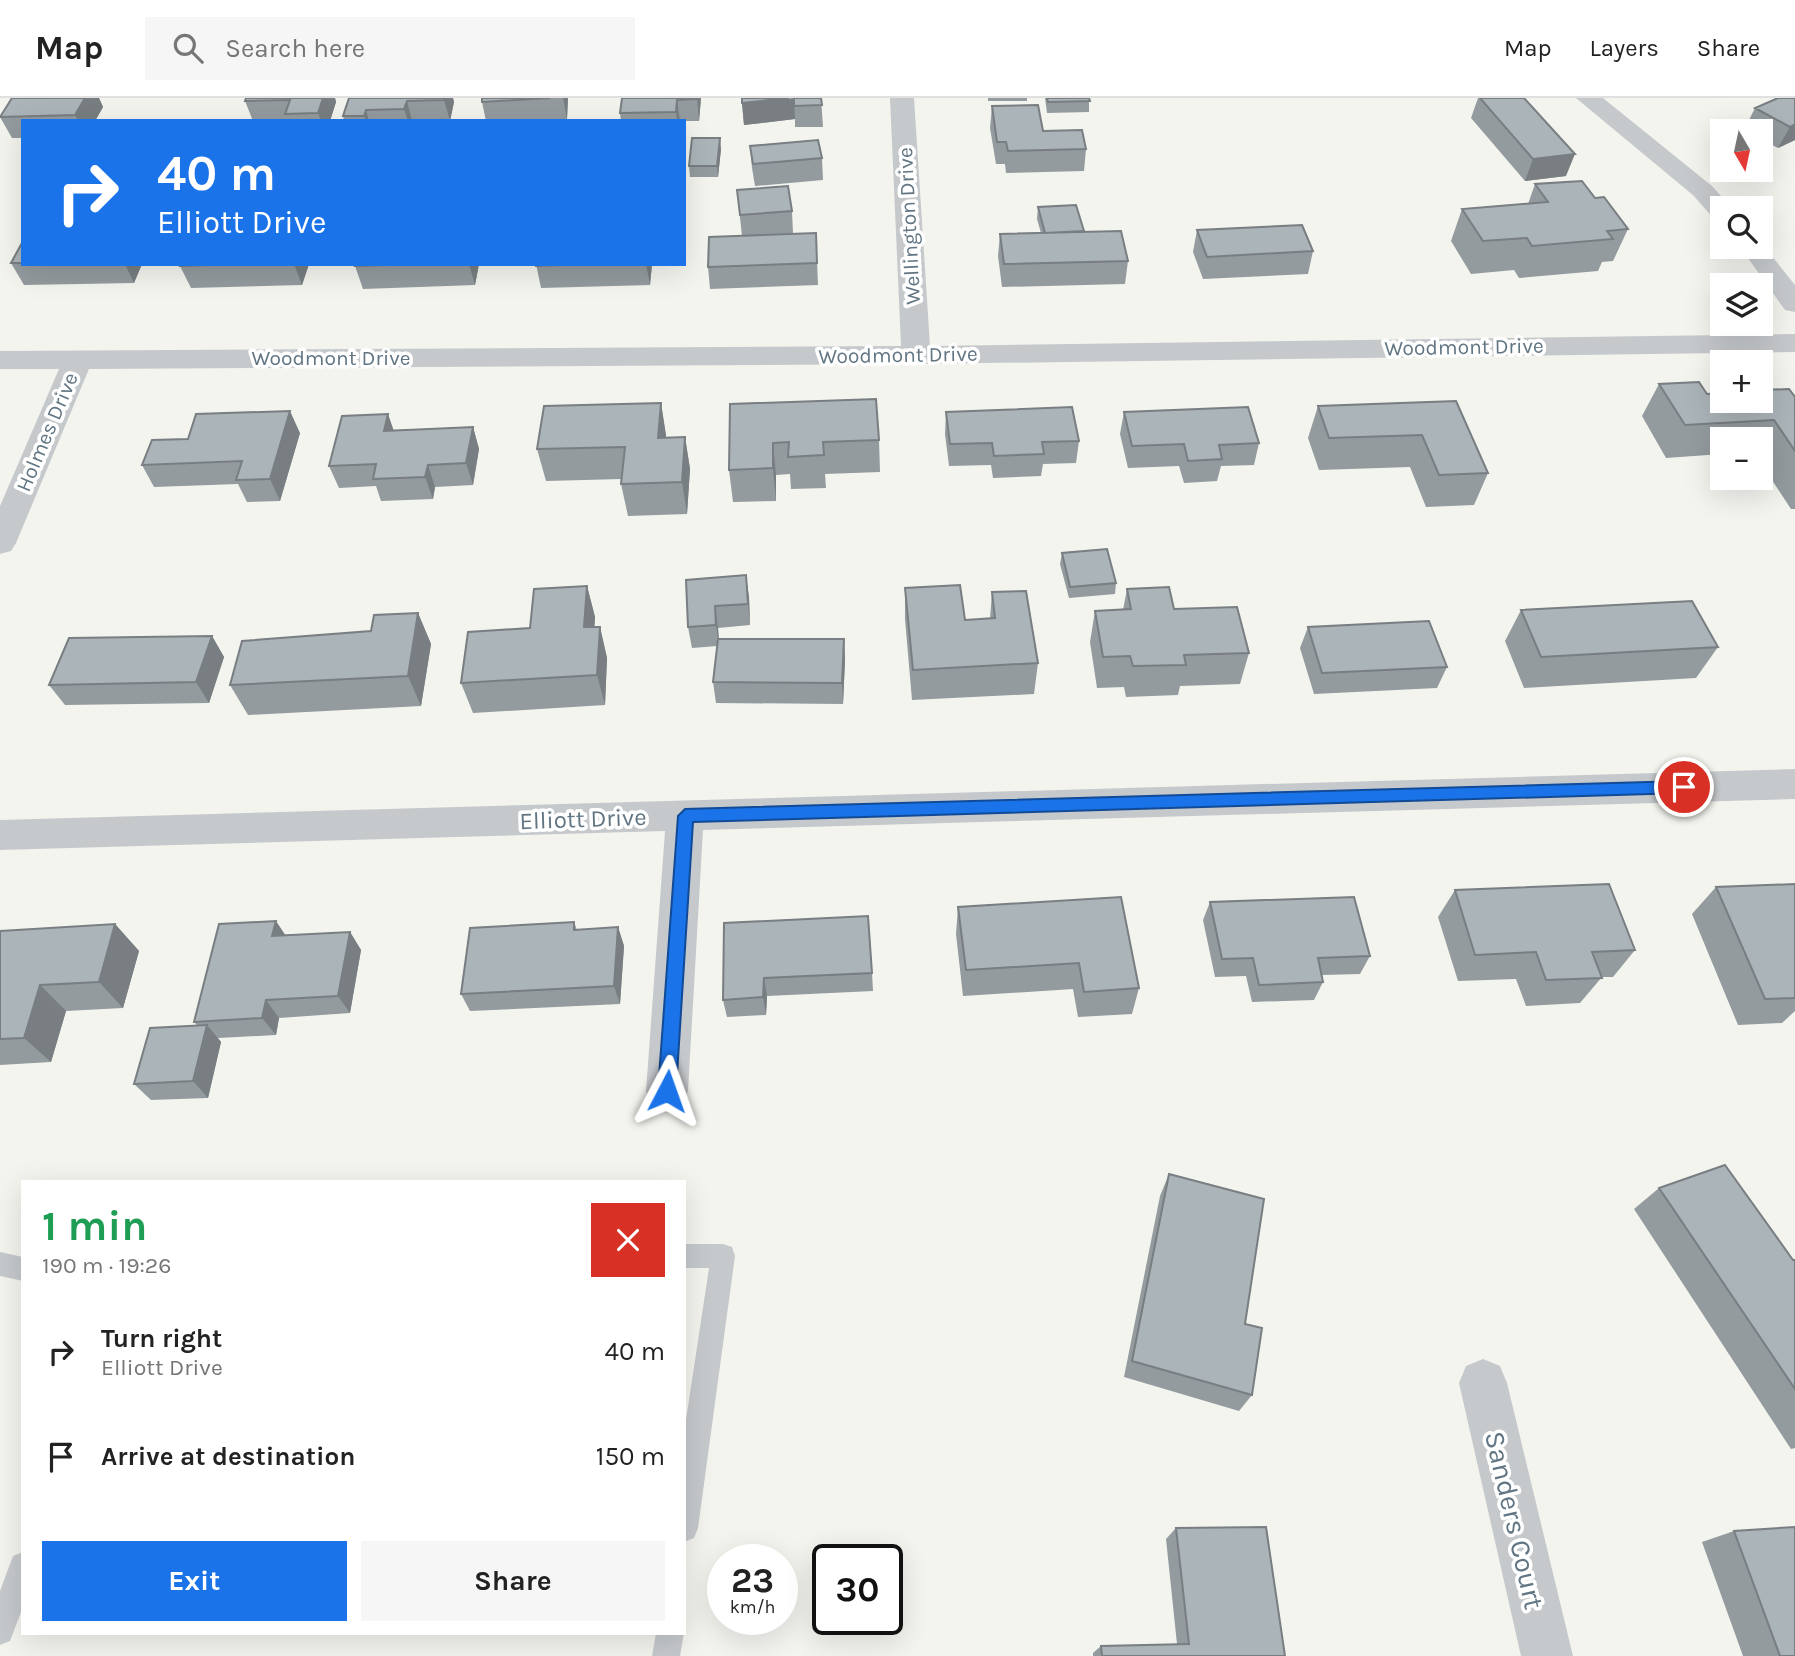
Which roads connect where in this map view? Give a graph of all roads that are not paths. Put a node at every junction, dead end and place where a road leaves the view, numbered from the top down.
1 (902, 98) edge
2 (1588, 98) edge
3 (1710, 199) edge
4 (1762, 259) edge
5 (1795, 304) edge
6 (1795, 342) edge
7 (916, 355) junction
8 (78, 359) junction
9 (0, 360) edge
10 (0, 544) edge
11 (1795, 784) edge
12 (685, 816) junction
13 (0, 835) edge
14 (667, 1091) dead end
15 (686, 1256) edge
16 (0, 1264) edge
17 (21, 1269) edge
18 (1483, 1383) dead end
19 (686, 1514) edge
20 (21, 1572) edge
21 (0, 1631) edge
22 (670, 1635) edge
23 (666, 1656) edge
24 (1547, 1656) edge

1 - 7 street, Wellington Drive
2 - 3 street
4 - 5 street
6 - 7 street, Woodmont Drive
7 - 8 street, Woodmont Drive
8 - 9 street, Woodmont Drive
8 - 10 street, Holmes Drive
11 - 12 street, Elliott Drive
12 - 13 street, Elliott Drive
12 - 14 street
15 - 19 lane
16 - 17 lane
18 - 24 street, Sanders Court
20 - 21 lane
22 - 23 lane

